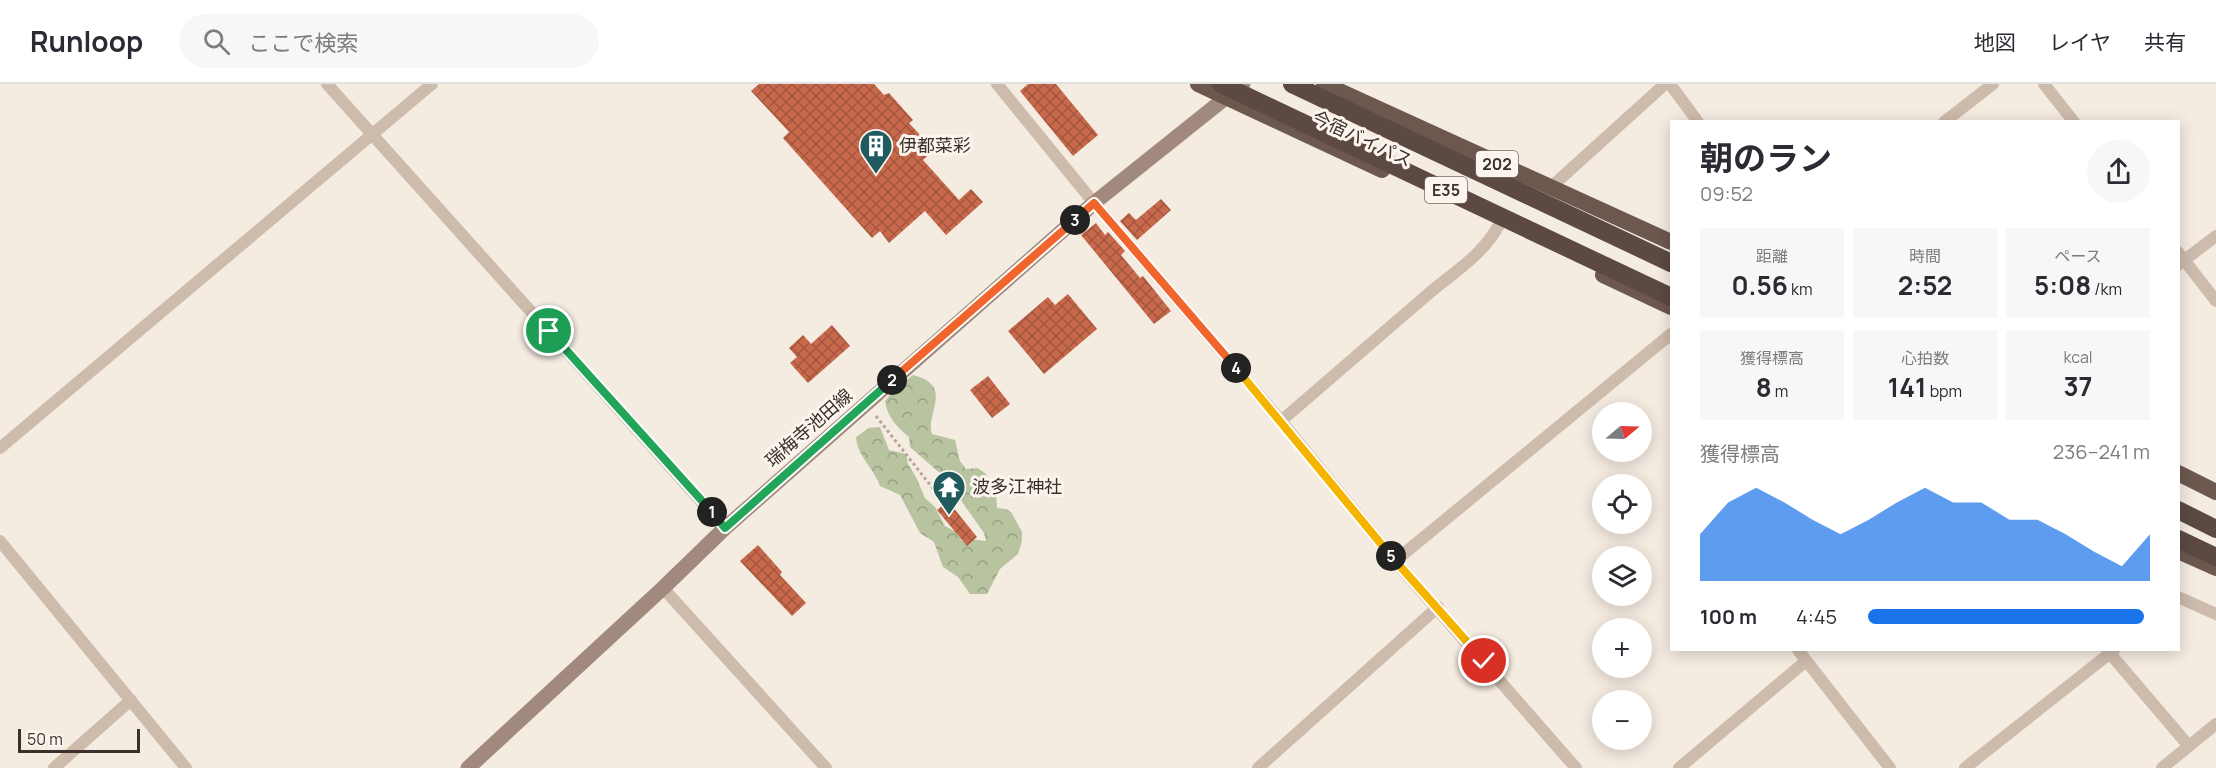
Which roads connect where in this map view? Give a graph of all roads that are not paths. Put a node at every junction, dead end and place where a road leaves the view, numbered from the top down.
1 (327, 84) edge
2 (432, 84) edge
3 (996, 84) edge
4 (1198, 84) edge
5 (1243, 84) edge
6 (1292, 84) edge
7 (1324, 84) edge
8 (1665, 84) edge
9 (1670, 84) edge
10 (1993, 84) edge
11 (2044, 84) edge
12 (1224, 91) edge
13 (1697, 120) edge
14 (1947, 120) edge
15 (2072, 120) edge
16 (373, 135) junction
17 (1550, 188) junction
18 (1094, 203) junction
19 (1499, 225) junction
20 (2216, 236) edge
21 (1670, 242) edge
22 (2180, 259) edge
23 (1670, 263) edge
24 (1670, 297) edge
25 (2216, 302) edge
26 (1670, 307) edge
27 (1670, 335) edge
28 (1281, 421) junction
29 (0, 448) edge
30 (2180, 474) edge
31 (2216, 492) edge
32 (2180, 511) edge
33 (725, 528) junction
34 (2216, 529) edge
35 (2180, 540) edge
36 (0, 541) edge
37 (2180, 552) edge
38 (2216, 557) edge
39 (1395, 561) junction
40 (2216, 568) edge
41 (663, 588) junction
42 (2180, 598) edge
43 (1438, 608) junction
44 (2216, 614) edge
45 (1799, 651) edge
46 (2110, 651) edge
47 (1806, 661) junction
48 (131, 700) junction
49 (2216, 724) edge
50 (2188, 745) junction
51 (54, 768) edge
52 (186, 768) edge
53 (468, 768) edge
54 (826, 768) edge
55 (1258, 768) edge
56 (1576, 768) edge
57 (1678, 768) edge
58 (1890, 768) edge
59 (1965, 768) edge
60 (2162, 768) edge

1 - 16 street
2 - 16 street
3 - 18 street
4 - 12 highway, 今宿バイパス
5 - 12 main road, 瑞梅寺池田線
6 - 23 highway, E35
7 - 17 highway, 今宿バイパス / 202
8 - 17 street
9 - 13 street
10 - 14 street
11 - 15 street
12 - 18 main road, 瑞梅寺池田線
12 - 19 highway, 今宿バイパス
12 - 24 highway, E35, bridge
16 - 29 street
16 - 33 street
17 - 21 highway, 今宿バイパス / 202
18 - 28 street
18 - 33 main road, 瑞梅寺池田線
19 - 26 highway, 今宿バイパス
19 - 28 street
20 - 22 street
22 - 25 street
27 - 39 street
28 - 39 street
30 - 31 highway
32 - 34 highway
33 - 41 main road, 瑞梅寺池田線
35 - 38 highway
36 - 48 street
37 - 40 highway
39 - 43 street
41 - 53 main road, 瑞梅寺池田線
41 - 54 street
42 - 44 street
43 - 55 street
43 - 56 street
45 - 47 street
46 - 50 street
46 - 59 street
47 - 57 street
47 - 58 street
48 - 51 street
48 - 52 street
49 - 50 street
50 - 60 street

